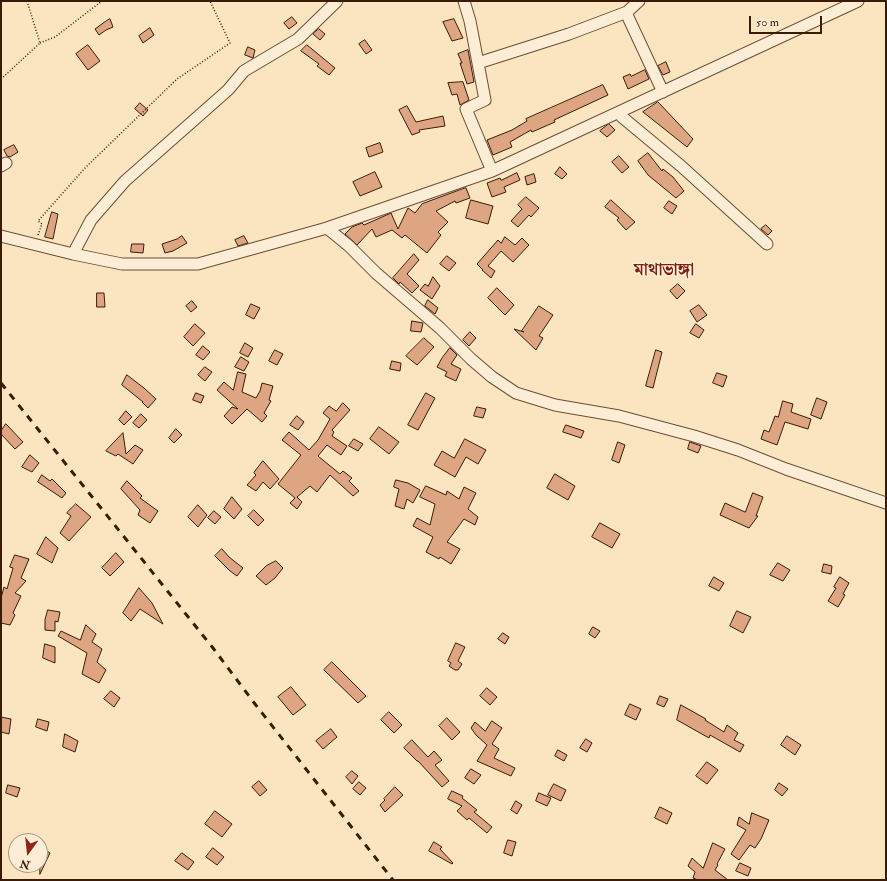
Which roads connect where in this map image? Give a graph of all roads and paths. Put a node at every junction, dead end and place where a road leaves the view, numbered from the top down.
1 (27, 1) edge
2 (102, 1) edge
3 (210, 1) edge
4 (337, 1) edge
5 (464, 1) edge
6 (638, 1) edge
7 (858, 1) edge
8 (627, 12) junction
9 (40, 43) junction
10 (478, 63) junction
11 (1, 79) edge
12 (663, 92) junction
13 (622, 117) dead end
14 (492, 171) junction
15 (327, 228) junction
16 (1, 236) edge
17 (32, 243) junction
18 (767, 244) dead end
19 (73, 254) junction
20 (886, 503) edge

1 - 9 path
2 - 9 path
3 - 17 path
4 - 19 street
5 - 10 street
6 - 8 street
7 - 12 street
8 - 10 street
8 - 12 street
9 - 11 path
10 - 14 street
12 - 14 street
13 - 18 street
14 - 15 street
15 - 19 street
15 - 20 street
16 - 17 street
17 - 19 street

